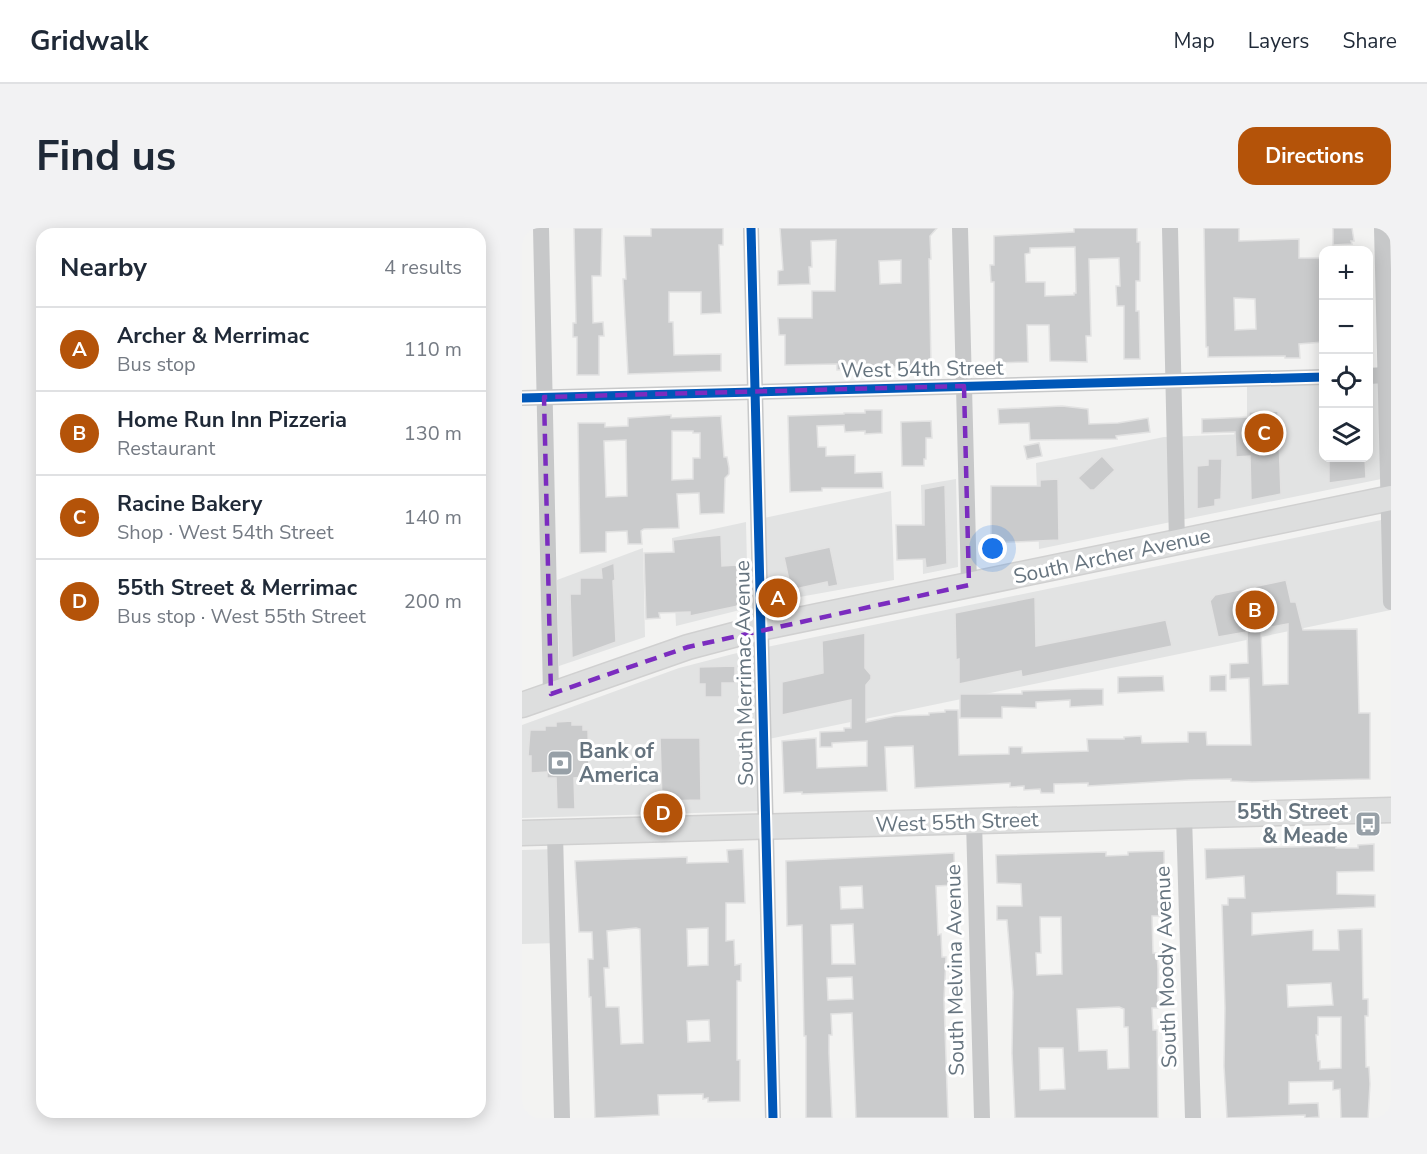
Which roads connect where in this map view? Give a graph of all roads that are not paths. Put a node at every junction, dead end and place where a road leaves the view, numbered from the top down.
1 (540, 228) edge
2 (751, 228) edge
3 (960, 228) edge
4 (1170, 228) edge
5 (1382, 228) edge
6 (1377, 375) edge
7 (1319, 377) edge
8 (1174, 381) junction
9 (964, 386) junction
10 (755, 392) junction
11 (544, 397) junction
12 (522, 398) edge
13 (1390, 498) edge
14 (1178, 543) junction
15 (969, 585) junction
16 (1391, 602) edge
17 (760, 628) junction
18 (551, 694) junction
19 (522, 705) edge
20 (1391, 810) edge
21 (1184, 816) junction
22 (974, 821) junction
23 (765, 827) junction
24 (555, 833) junction
25 (522, 834) edge
26 (562, 1118) edge
27 (773, 1118) edge
28 (982, 1118) edge
29 (1193, 1118) edge

1 - 11 street
2 - 10 street, South Merrimac Avenue
3 - 9 street
4 - 8 street
5 - 6 street
6 - 13 street
7 - 8 street, West 54th Street
8 - 9 street, West 54th Street
8 - 14 street
9 - 10 street, West 54th Street
9 - 15 street
10 - 11 street, West 54th Street
10 - 17 street, South Merrimac Avenue
11 - 12 street, West 54th Street
11 - 18 street
13 - 14 main road, South Archer Avenue
13 - 16 street
14 - 15 main road, South Archer Avenue
15 - 17 main road, South Archer Avenue
17 - 18 main road, South Archer Avenue
17 - 23 street, South Merrimac Avenue
18 - 19 main road, South Archer Avenue
20 - 21 main road, West 55th Street
21 - 22 main road, West 55th Street
21 - 29 street, South Moody Avenue
22 - 23 main road, West 55th Street
22 - 28 street, South Melvina Avenue
23 - 24 main road, West 55th Street
23 - 27 street, South Merrimac Avenue
24 - 25 main road, West 55th Street
24 - 26 street

